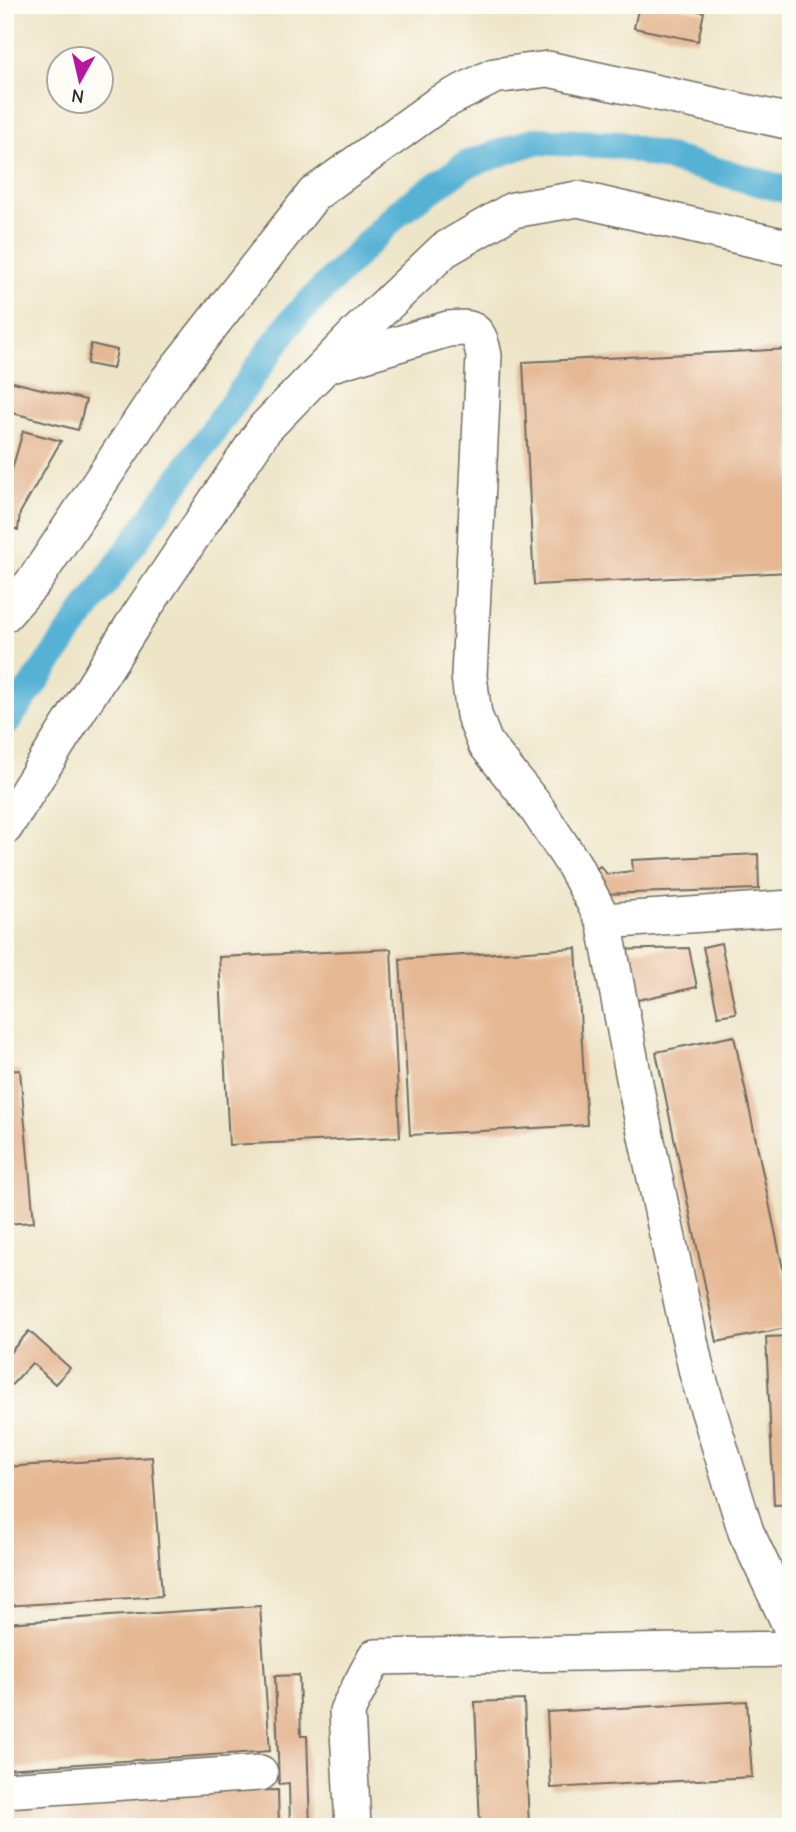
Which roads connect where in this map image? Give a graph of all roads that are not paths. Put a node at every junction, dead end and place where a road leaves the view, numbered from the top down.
1 (791, 121) edge
2 (791, 248) edge
3 (328, 365) junction
4 (5, 614) edge
5 (5, 827) edge
6 (791, 908) edge
7 (604, 921) junction
8 (791, 1628) edge
9 (791, 1648) edge
10 (260, 1773) dead end
11 (5, 1790) edge
12 (353, 1827) edge

1 - 4 lane
2 - 3 lane
3 - 5 lane
3 - 7 lane
6 - 7 lane
7 - 8 lane
9 - 12 lane
10 - 11 lane

